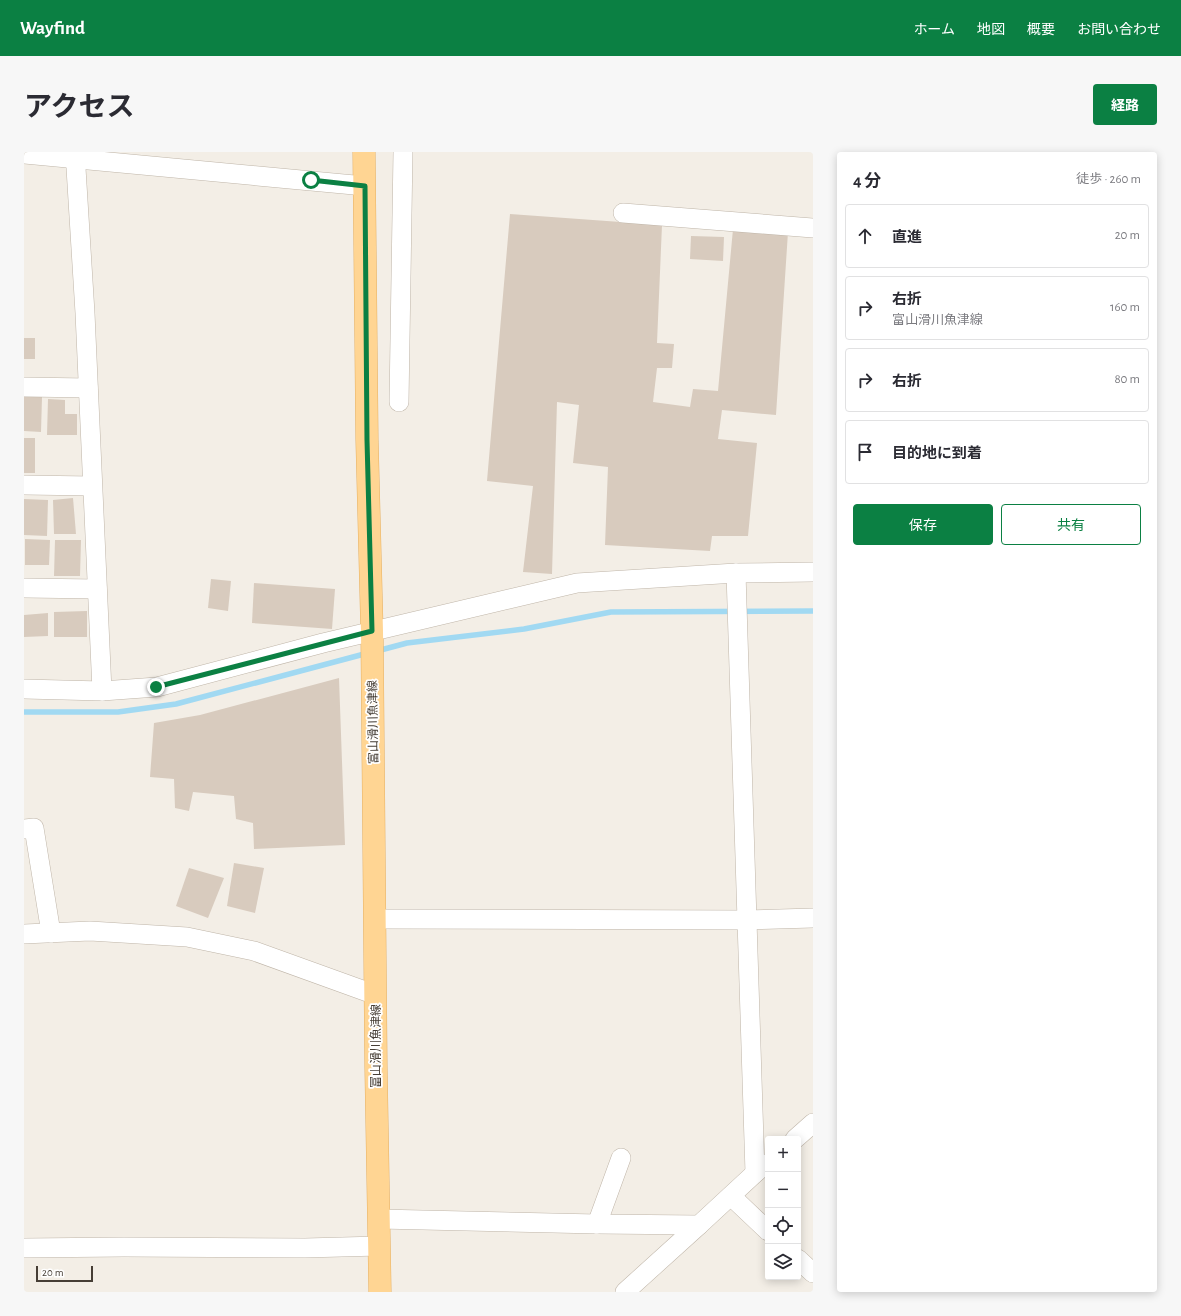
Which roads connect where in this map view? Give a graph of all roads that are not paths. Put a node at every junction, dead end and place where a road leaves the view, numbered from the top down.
1 (364, 152) edge
2 (402, 152) edge
3 (24, 154) edge
4 (76, 155) edge
5 (365, 186) junction
6 (623, 213) dead end
7 (813, 228) edge
8 (24, 387) edge
9 (88, 388) junction
10 (399, 402) dead end
11 (24, 485) edge
12 (92, 486) junction
13 (813, 572) edge
14 (736, 573) junction
15 (24, 588) edge
16 (97, 589) junction
17 (372, 631) junction
18 (24, 689) edge
19 (102, 691) junction
20 (24, 829) edge
21 (813, 918) edge
22 (375, 919) junction
23 (747, 920) junction
24 (51, 933) junction
25 (24, 934) edge
26 (376, 995) junction
27 (813, 1123) edge
28 (798, 1136) edge
29 (621, 1158) dead end
30 (762, 1168) edge
31 (731, 1196) junction
32 (378, 1219) junction
33 (597, 1224) junction
34 (699, 1225) junction
35 (765, 1228) edge
36 (379, 1246) junction
37 (24, 1248) edge
38 (801, 1262) edge
39 (813, 1273) edge
40 (380, 1292) edge
41 (625, 1292) edge

1 - 5 main road, 富山滑川魚津線
2 - 10 street
3 - 4 street
4 - 5 street
4 - 9 street
5 - 17 main road, 富山滑川魚津線
6 - 7 street
8 - 9 street
9 - 12 street
11 - 12 street
12 - 16 street
13 - 14 street
14 - 17 street
14 - 23 street
15 - 16 street
16 - 19 street
17 - 19 street
17 - 22 main road, 富山滑川魚津線
18 - 19 street
20 - 24 street
21 - 23 street
22 - 23 street
22 - 26 main road, 富山滑川魚津線
23 - 30 street
24 - 25 street
24 - 26 street
26 - 32 main road, 富山滑川魚津線
27 - 28 street
29 - 33 street
30 - 31 street
31 - 34 street
31 - 35 street
32 - 33 street
32 - 36 main road, 富山滑川魚津線
33 - 34 street
34 - 41 street
36 - 37 street
36 - 40 main road, 富山滑川魚津線
38 - 39 street

